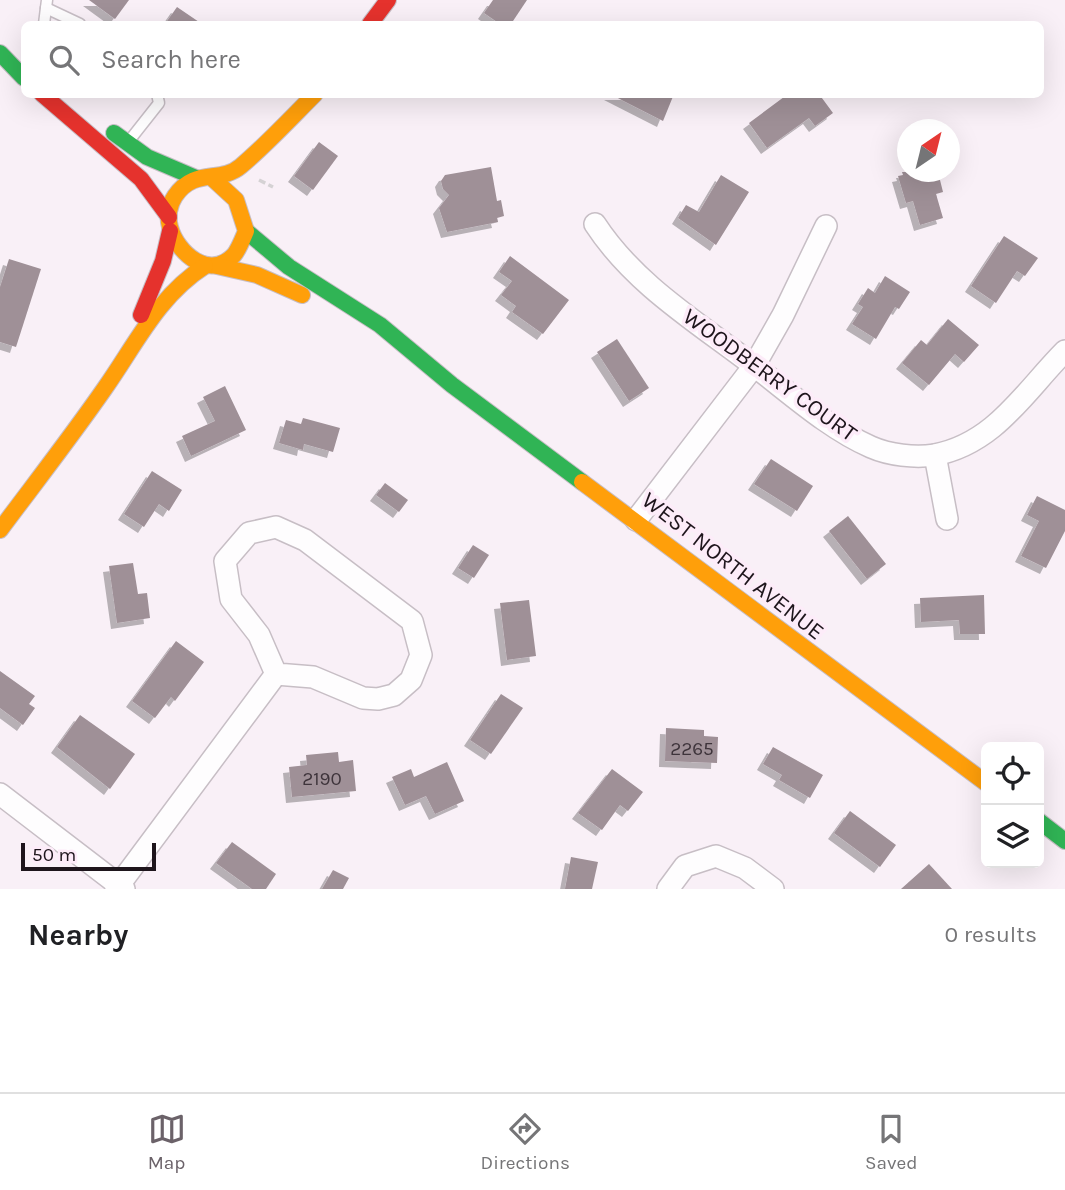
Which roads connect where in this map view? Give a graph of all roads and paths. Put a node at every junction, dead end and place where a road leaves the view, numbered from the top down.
1 (388, 0) edge
2 (46, 4) edge
3 (75, 21) edge
4 (372, 21) edge
5 (0, 45) edge
6 (0, 53) edge
7 (21, 60) edge
8 (21, 75) edge
9 (47, 98) edge
10 (70, 98) edge
11 (158, 98) edge
12 (311, 98) edge
13 (299, 112) junction
14 (127, 143) junction
15 (261, 171) dead end
16 (203, 177) junction
17 (250, 194) dead end
18 (170, 224) junction
19 (245, 224) junction
20 (595, 224) dead end
21 (826, 226) dead end
22 (211, 266) junction
23 (1065, 351) edge
24 (122, 361) junction
25 (754, 366) junction
26 (452, 385) junction
27 (935, 454) junction
28 (947, 519) dead end
29 (636, 520) junction
30 (0, 530) edge
31 (276, 674) junction
32 (981, 779) edge
33 (0, 794) edge
34 (1044, 825) edge
35 (1065, 841) edge
36 (120, 888) edge
37 (668, 889) edge
38 (773, 889) edge

1 - 4 main road
2 - 3 lane
5 - 7 main road
6 - 8 main road
9 - 18 main road
10 - 14 main road
11 - 14 lane
12 - 13 main road
13 - 15 main road
13 - 16 main road
14 - 16 main road
16 - 18 main road
16 - 19 main road
17 - 19 main road
18 - 22 main road
18 - 24 main road
19 - 22 main road
19 - 26 main road, WEST NORTH AVENUE
20 - 25 street, WOODBERRY COURT
21 - 25 street
22 - 24 main road
22 - 26 main road, WEST NORTH AVENUE
23 - 27 street, WOODBERRY COURT
24 - 30 main road
25 - 27 street, WOODBERRY COURT
25 - 29 street
26 - 29 main road, WEST NORTH AVENUE
27 - 28 street
29 - 32 main road, WEST NORTH AVENUE
31 - 31 street
31 - 36 street
33 - 36 street
34 - 35 main road
37 - 38 street

